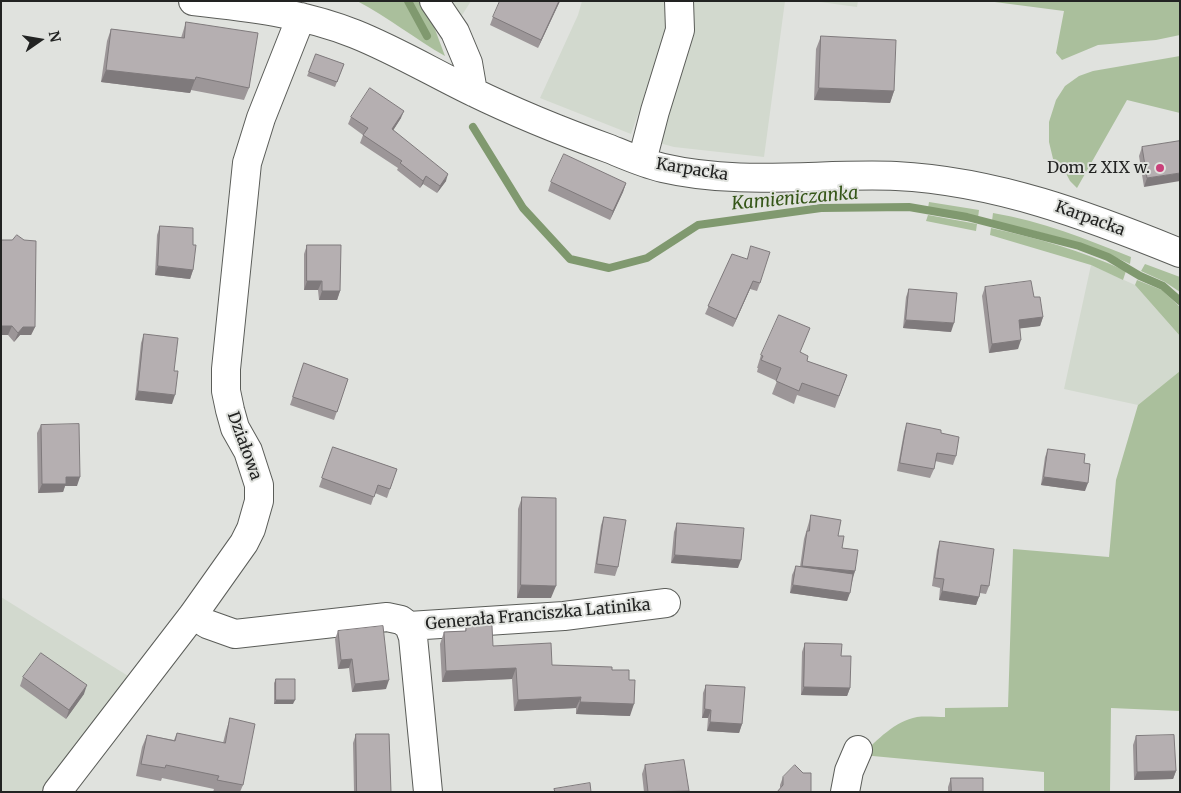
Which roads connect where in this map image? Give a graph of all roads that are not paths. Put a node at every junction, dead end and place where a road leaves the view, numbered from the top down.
1 (193, 1) edge
2 (434, 1) edge
3 (679, 1) edge
4 (301, 17) junction
5 (473, 92) junction
6 (642, 161) junction
7 (1180, 253) edge
8 (666, 603) dead end
9 (193, 615) junction
10 (409, 626) junction
11 (858, 750) dead end
12 (57, 792) edge
13 (428, 792) edge
14 (845, 792) edge

1 - 4 street, Karpacka
2 - 5 street
3 - 6 street
4 - 5 street, Karpacka
4 - 9 street, Działowa
5 - 6 street, Karpacka
6 - 7 street, Karpacka
8 - 10 street, Generała Franciszka Latinika
9 - 10 street, Generała Franciszka Latinika
9 - 12 street, Działowa
10 - 13 street, Generała Franciszka Latinika
11 - 14 street

